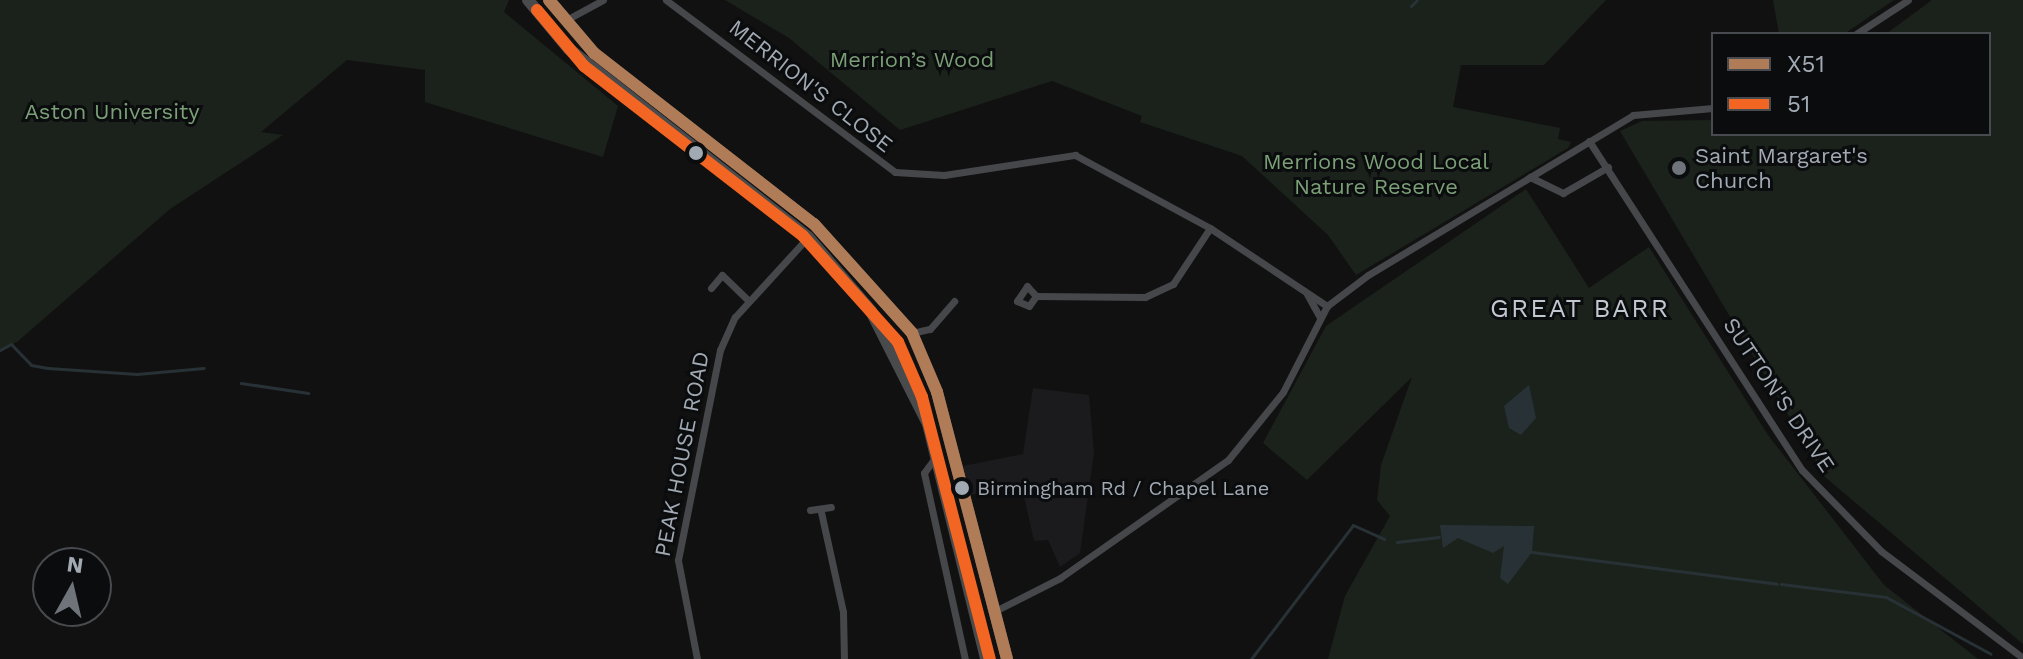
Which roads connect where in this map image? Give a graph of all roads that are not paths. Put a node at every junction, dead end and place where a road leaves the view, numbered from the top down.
1 (528, 0) edge
2 (549, 0) edge
3 (603, 0) edge
4 (666, 0) edge
5 (1908, 0) edge
6 (562, 17) junction
7 (546, 23) junction
8 (575, 32) junction
9 (1859, 32) edge
10 (563, 43) junction
11 (1711, 108) edge
12 (1589, 141) junction
13 (1608, 167) junction
14 (1530, 177) junction
15 (1210, 228) junction
16 (808, 237) junction
17 (711, 288) dead end
18 (1307, 294) junction
19 (1036, 296) dead end
20 (749, 301) junction
21 (954, 301) dead end
22 (1327, 306) junction
23 (1320, 317) junction
24 (912, 333) junction
25 (918, 346) junction
26 (913, 386) junction
27 (921, 407) junction
28 (937, 455) junction
29 (831, 507) dead end
30 (810, 510) dead end
31 (821, 512) junction
32 (991, 613) junction
33 (2023, 658) edge
34 (697, 659) edge
35 (844, 659) edge
36 (965, 659) edge
37 (986, 659) edge
38 (995, 659) edge
39 (1007, 659) edge

1 - 7 highway
2 - 6 highway
3 - 6 street
4 - 15 street, MERRION'S CLOSE
5 - 9 street
6 - 7 highway
6 - 8 highway
7 - 10 highway
8 - 10 highway
8 - 24 highway
10 - 16 highway
11 - 12 street
12 - 13 street, SUTTON'S DRIVE
12 - 14 street
13 - 14 street
13 - 33 street, SUTTON'S DRIVE
14 - 22 street
15 - 18 street
15 - 19 street
16 - 20 street, PEAK HOUSE ROAD
16 - 26 highway
17 - 20 street
18 - 22 street
18 - 23 street
20 - 34 street, PEAK HOUSE ROAD
21 - 24 street
22 - 23 street
23 - 32 street
24 - 25 highway
24 - 26 highway
25 - 27 highway
25 - 32 highway
26 - 27 highway
27 - 28 highway
28 - 36 street
28 - 37 highway
29 - 31 street
30 - 31 street
31 - 35 street
32 - 38 highway
32 - 39 highway

